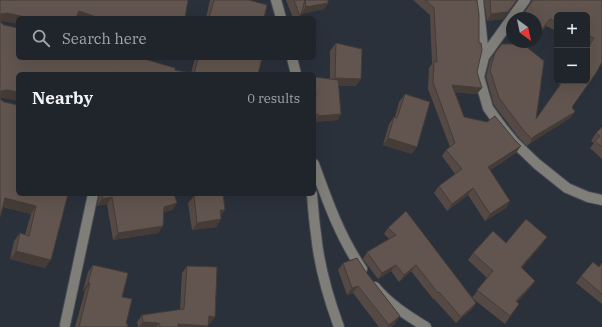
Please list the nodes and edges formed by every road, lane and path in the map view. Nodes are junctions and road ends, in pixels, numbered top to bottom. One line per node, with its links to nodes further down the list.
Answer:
1 (276, 0): 4 (street)
2 (478, 0): 5 (street)
3 (525, 0): 5 (street)
4 (280, 16)
5 (484, 57): 11 (street)
6 (292, 60): 7 (street)
7 (296, 72)
8 (316, 170): 14 (street)
9 (93, 196): 12 (street)
10 (312, 196): 13 (street)
11 (602, 200)
12 (65, 325)
13 (340, 327)
14 (426, 327)

